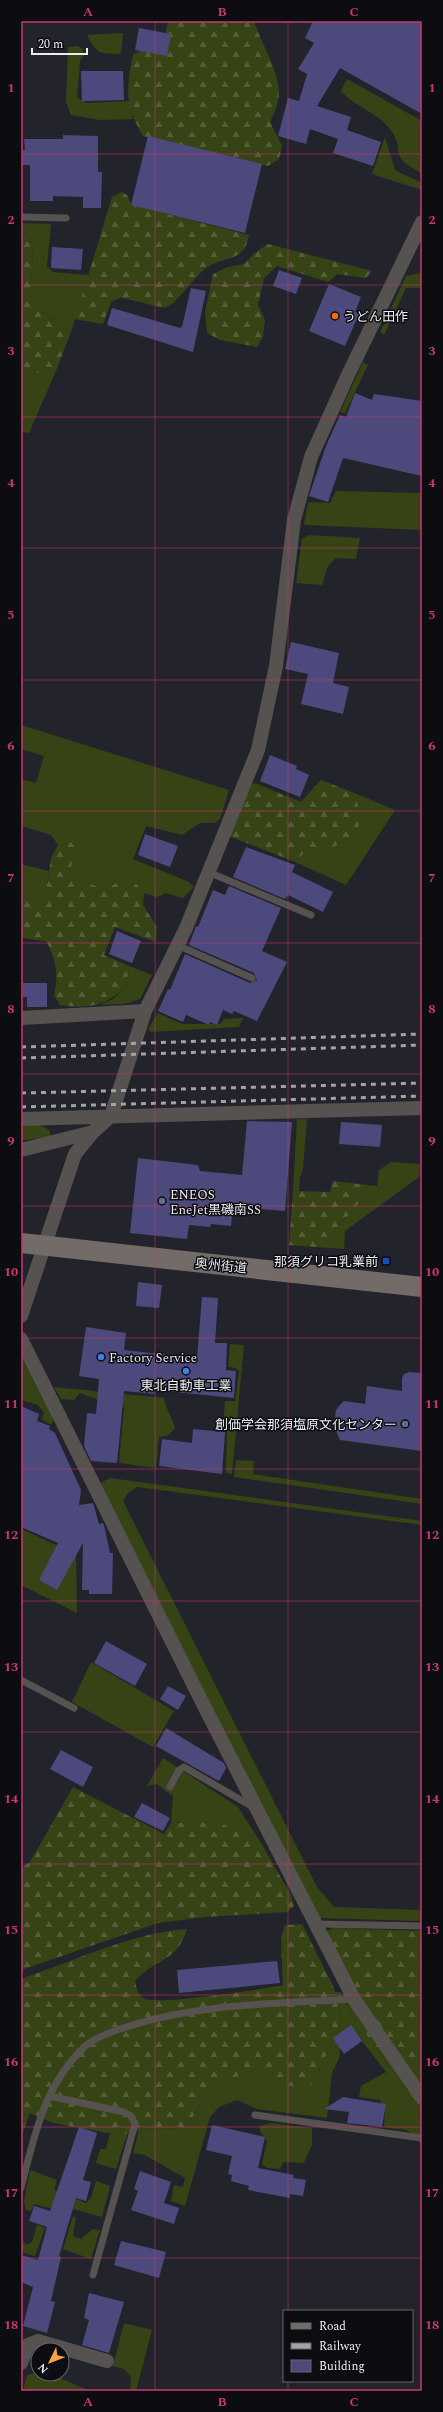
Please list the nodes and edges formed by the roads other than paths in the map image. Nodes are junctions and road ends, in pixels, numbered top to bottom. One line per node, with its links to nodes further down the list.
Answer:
1 (21, 217): 2 (lane)
2 (66, 218)
3 (422, 222): 4 (street)
4 (208, 872): 5 (lane); 6 (street)
5 (311, 915)
6 (177, 945): 7 (lane); 8 (street)
7 (252, 978)
8 (145, 1011): 9 (street); 11 (street)
9 (21, 1018)
10 (422, 1108): 11 (street)
11 (111, 1116): 12 (street); 13 (street)
12 (21, 1119)
13 (93, 1132): 14 (street); 16 (street)
14 (21, 1150)
15 (21, 1243): 16 (main road, 奥州街道)
16 (46, 1245): 17 (main road, 奥州街道); 18 (street)
17 (422, 1287)
18 (21, 1316)
19 (21, 1339): 23 (street)
20 (21, 1680): 21 (lane)
21 (74, 1708)
22 (170, 1787): 23 (lane)
23 (257, 1809): 24 (street)
24 (315, 1924): 25 (lane); 26 (street)
25 (422, 1926)
26 (354, 1999): 27 (lane); 28 (street)
27 (49, 2096): 31 (lane); 32 (lane)
28 (422, 2098)
29 (255, 2116): 30 (lane)
30 (422, 2138)
31 (21, 2188)
32 (93, 2275)
33 (107, 2361): 34 (street)
34 (21, 2363)

